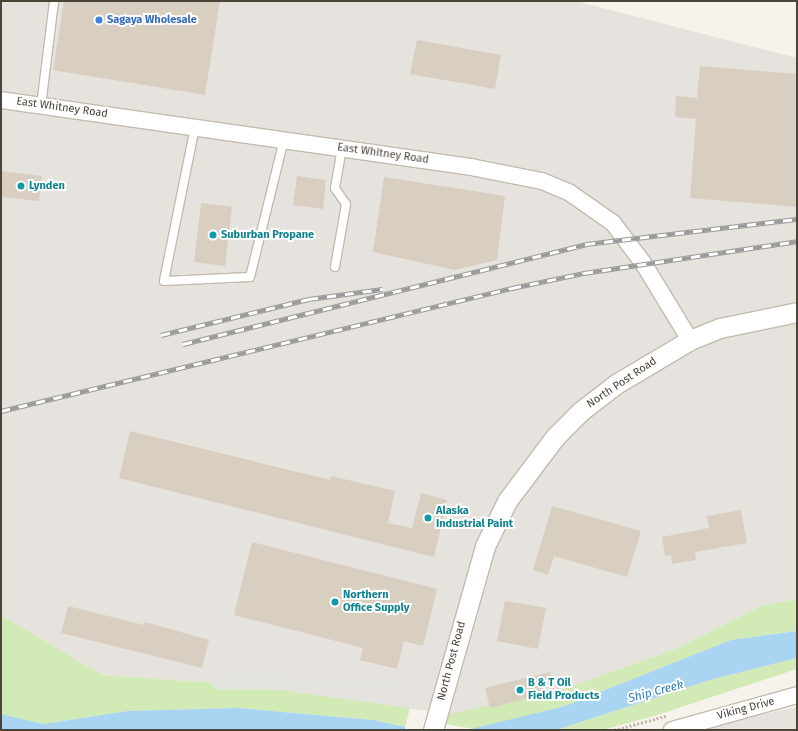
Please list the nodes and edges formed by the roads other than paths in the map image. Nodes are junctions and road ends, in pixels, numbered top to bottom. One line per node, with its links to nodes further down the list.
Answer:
1 (54, 1): 3 (lane)
2 (1, 100): 3 (street, East Whitney Road)
3 (41, 106): 4 (street, East Whitney Road)
4 (196, 127): 5 (street, East Whitney Road); 5 (lane)
5 (284, 140): 6 (street, East Whitney Road)
6 (342, 148): 7 (lane); 9 (street, East Whitney Road)
7 (335, 267)
8 (797, 312): 9 (street, North Post Road)
9 (690, 340): 11 (street, North Post Road)
10 (797, 695): 12 (street, Viking Drive)
11 (435, 723)
12 (672, 730)

